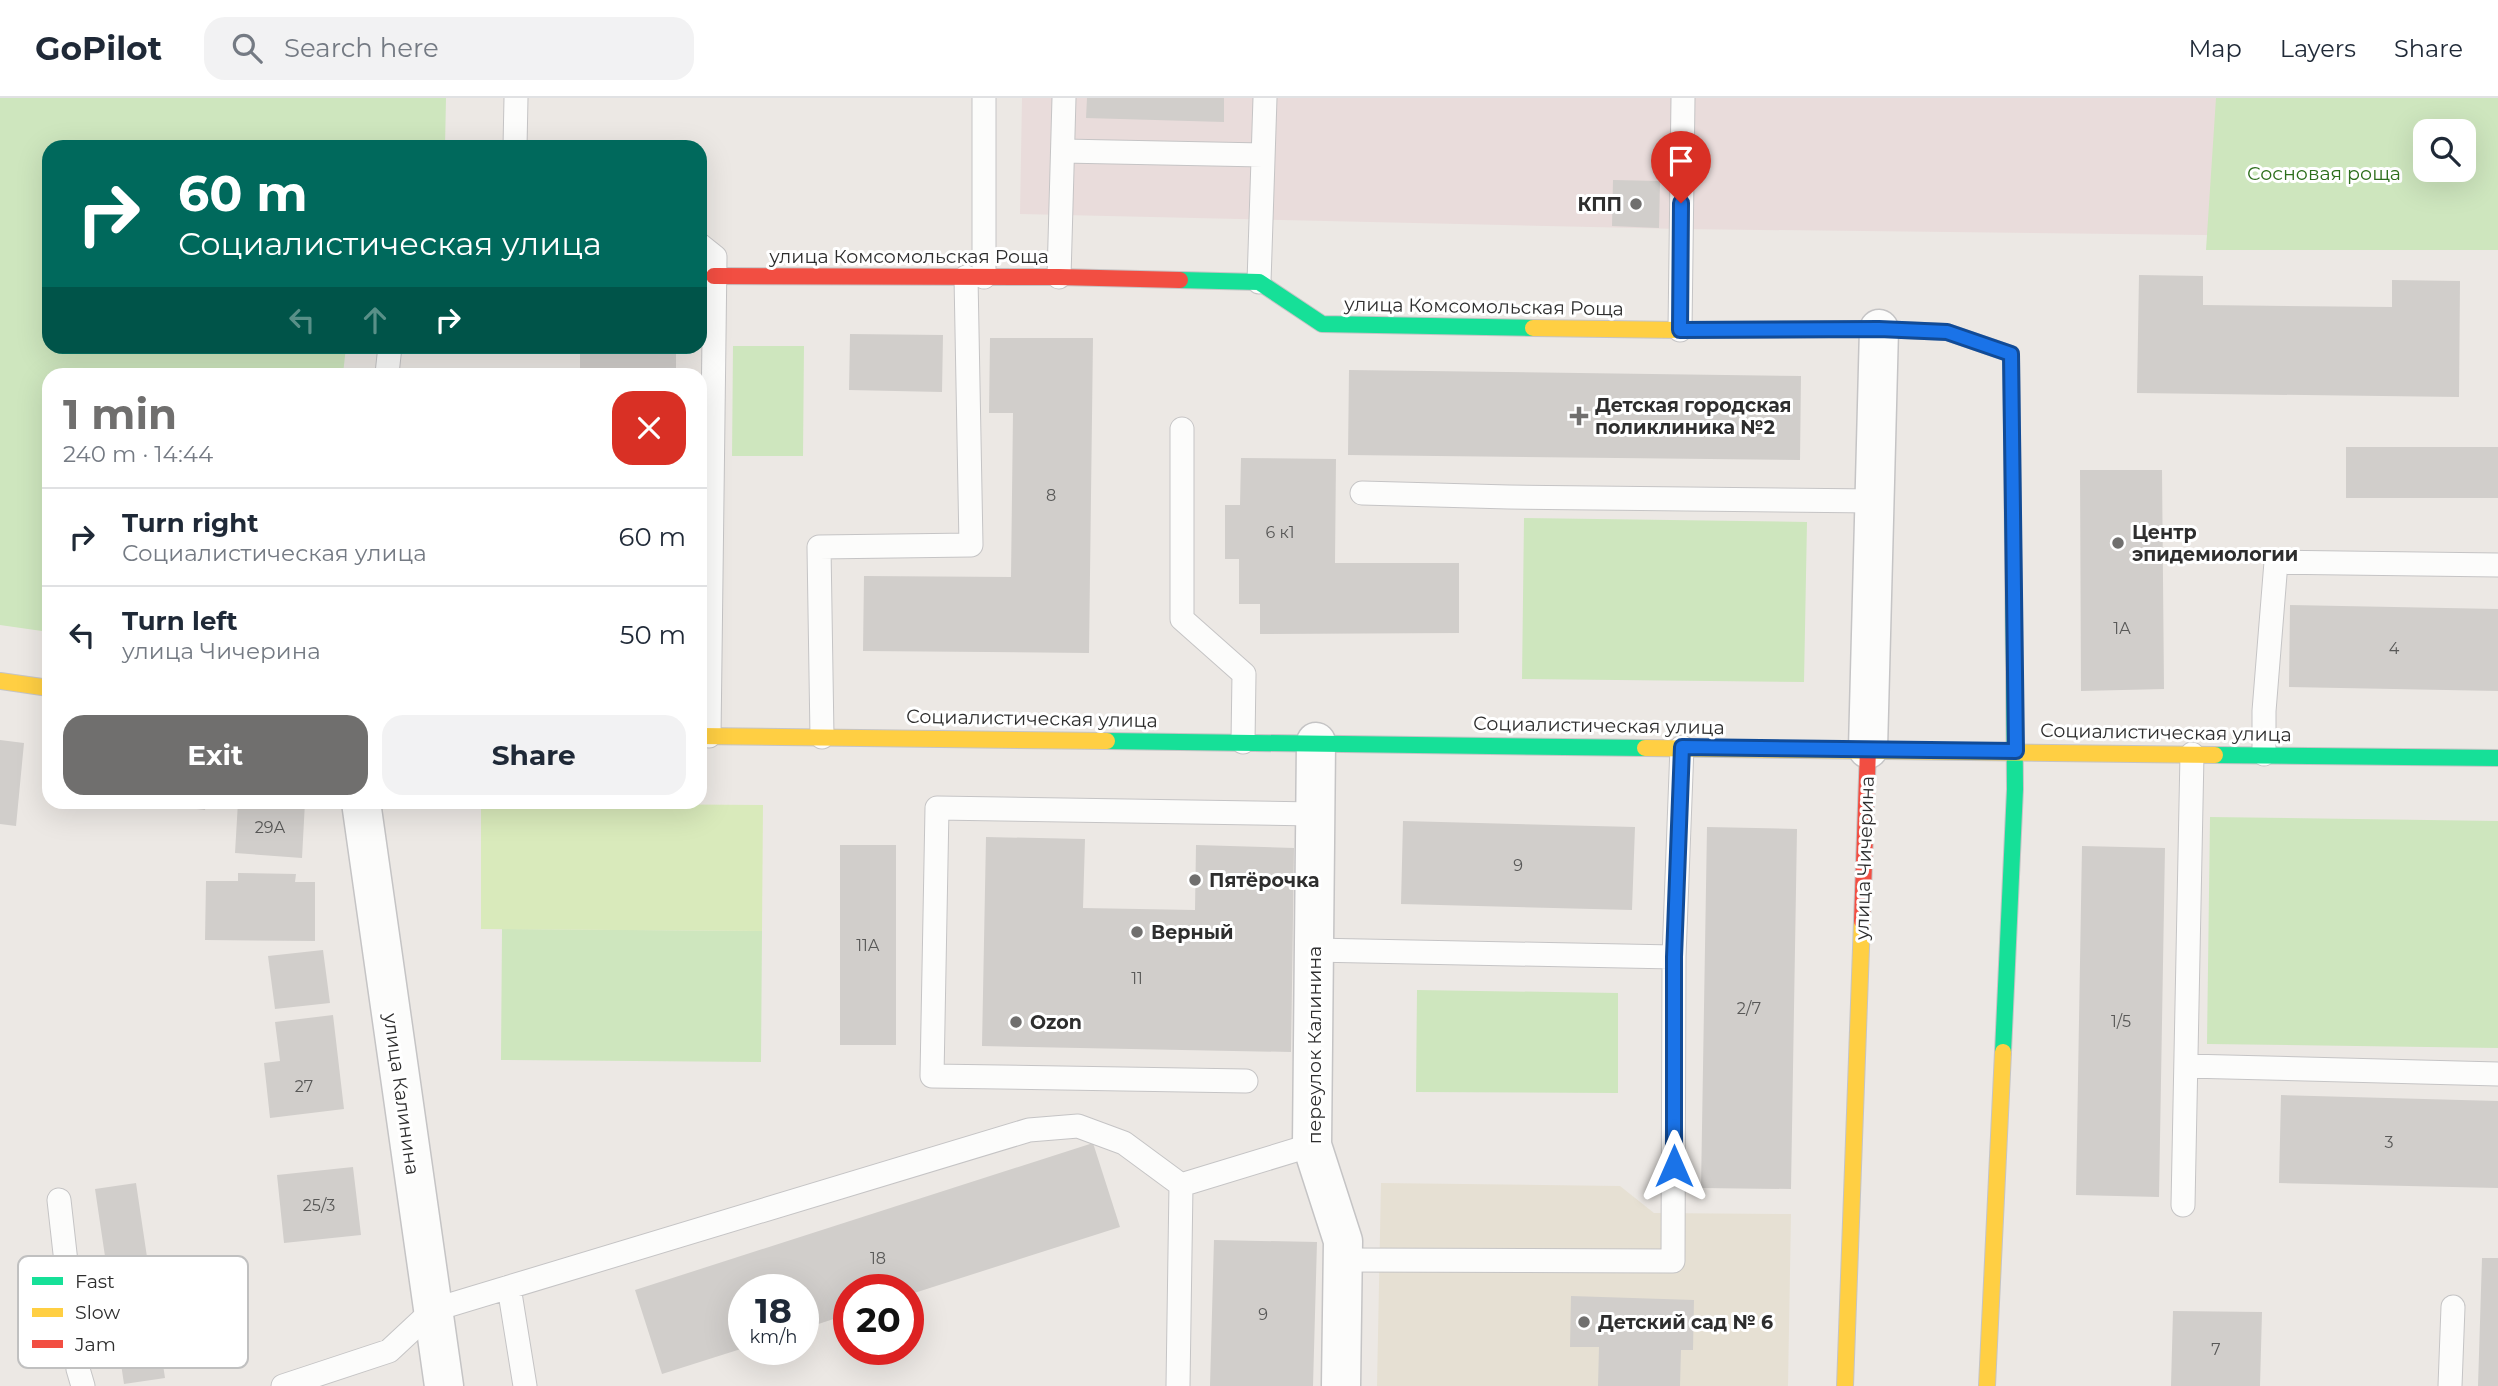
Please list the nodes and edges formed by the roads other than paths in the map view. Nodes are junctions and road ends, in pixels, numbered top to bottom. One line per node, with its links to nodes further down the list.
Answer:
1 (516, 98): 6 (lane)
2 (984, 98): 11 (lane)
3 (1064, 98): 7 (lane)
4 (1265, 98): 8 (lane)
5 (1683, 98): 15 (lane)
6 (515, 140)
7 (1063, 151): 8 (lane); 12 (lane)
8 (1264, 155): 13 (lane)
9 (707, 251): 10 (lane)
10 (714, 276): 11 (street, улица Комсомольская Роща); 20 (lane)
11 (975, 277): 12 (street, улица Комсомольская Роща); 24 (lane)
12 (1059, 277): 13 (street, улица Комсомольская Роща)
13 (1259, 282): 15 (street, улица Комсомольская Роща)
14 (1879, 329): 15 (street, улица Комсомольская Роща); 18 (street, улица Чичерина); 29 (street, улица Комсомольская Роща)
15 (1680, 330)
16 (1182, 429): 25 (lane)
17 (1362, 493): 18 (lane)
18 (1874, 501): 28 (street, улица Чичерина)
19 (2498, 565): 31 (lane)
20 (707, 598)
21 (0, 681): 22 (street)
22 (42, 687)
23 (707, 736): 24 (street, Социалистическая улица)
24 (822, 737): 25 (street, Социалистическая улица)
25 (1243, 742): 26 (street, Социалистическая улица)
26 (1316, 742): 27 (street, Социалистическая улица); 34 (street, переулок Калинина)
27 (1682, 747): 28 (street, Социалистическая улица); 36 (lane)
28 (1868, 749): 29 (street, Социалистическая улица); 56 (street, улица Чичерина)
29 (2016, 751): 30 (street, Социалистическая улица); 57 (street)
30 (2192, 754): 31 (street, Социалистическая улица); 37 (lane)
31 (2264, 754): 32 (street, Социалистическая улица)
32 (2498, 758)
33 (362, 809): 48 (street, улица Калинина)
34 (1314, 814): 35 (street, переулок Калинина); 39 (lane)
35 (1313, 950): 36 (lane); 40 (street, переулок Калинина)
36 (1674, 957): 45 (lane)
37 (2187, 1066): 38 (lane); 43 (lane)
38 (2498, 1074)
39 (1247, 1082)
40 (1312, 1145): 41 (lane); 45 (street, переулок Калинина)
41 (1181, 1185): 46 (lane); 54 (lane)
42 (60, 1200): 44 (lane)
43 (2183, 1205)
44 (66, 1256)
45 (1343, 1260): 55 (street, переулок Калинина)
46 (509, 1287): 48 (lane); 53 (lane)
47 (2454, 1307): 58 (lane)
48 (433, 1310): 51 (lane); 52 (street, улица Калинина)
49 (78, 1368): 50 (lane)
50 (83, 1386)
51 (283, 1386)
52 (443, 1386)
53 (525, 1386)
54 (1178, 1386)
55 (1341, 1386)
56 (1845, 1386)
57 (1987, 1386)
58 (2450, 1386)

